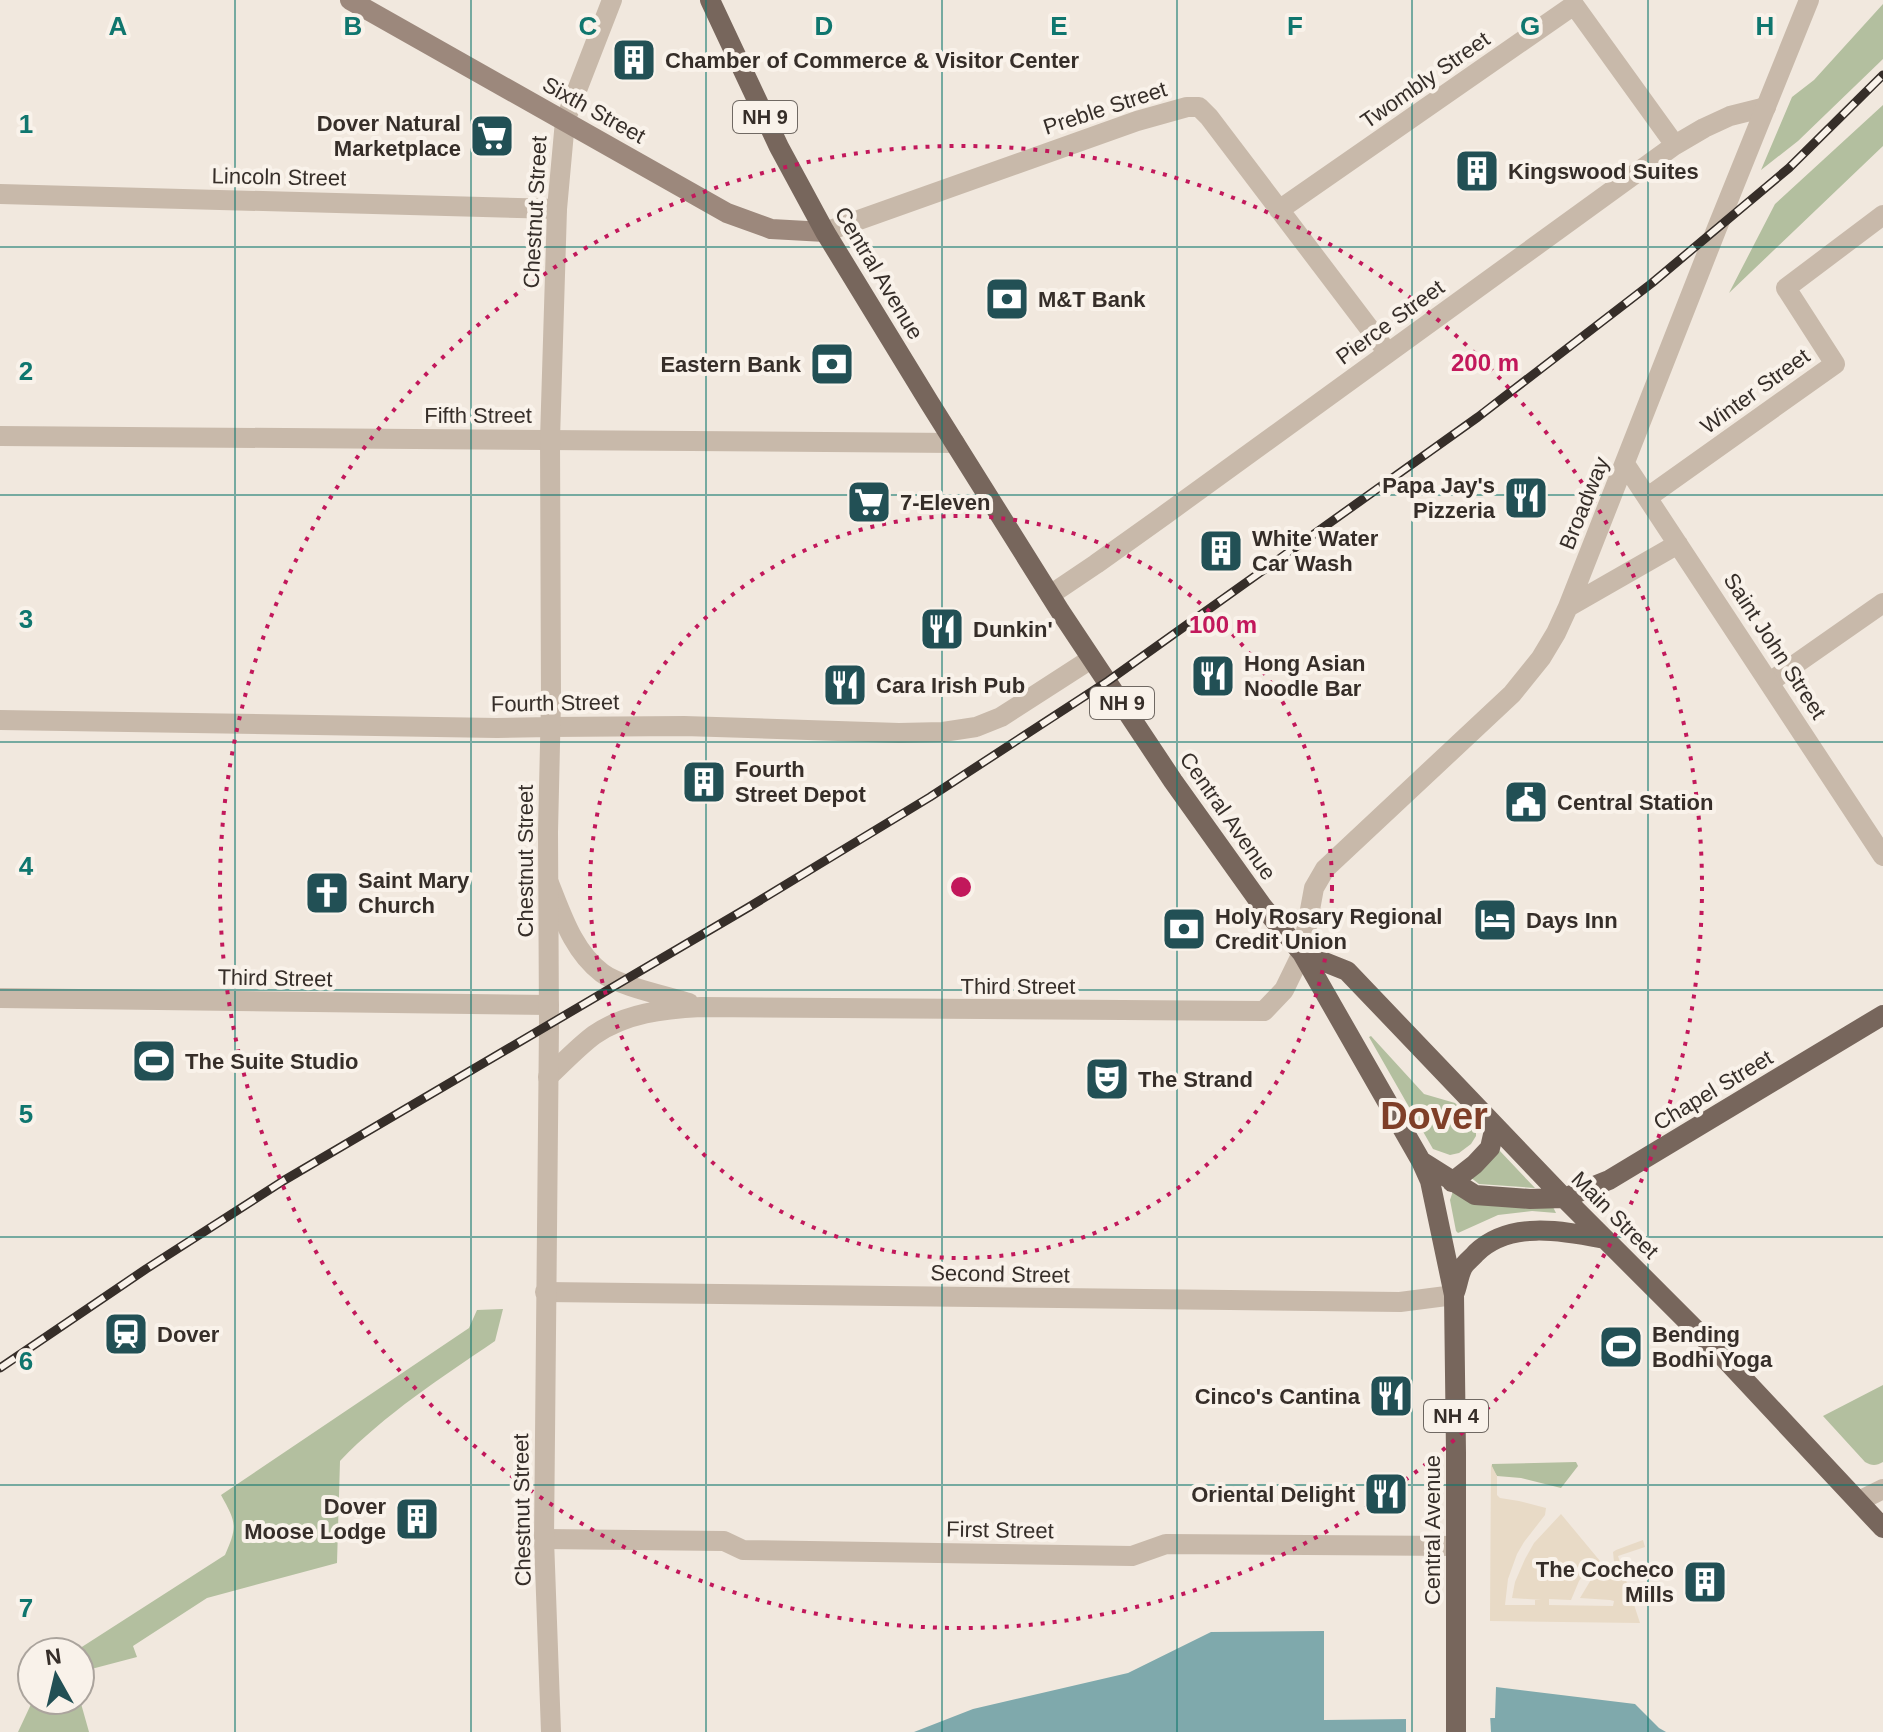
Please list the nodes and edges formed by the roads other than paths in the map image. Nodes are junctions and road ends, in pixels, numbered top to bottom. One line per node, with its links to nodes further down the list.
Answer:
1 (350, 0): 6 (main road, Sixth Street)
2 (612, 0): 6 (street, Chestnut Street)
3 (1809, 0): 5 (street, Broadway)
4 (714, 1): 12 (main road, Central Avenue / NH 9)
5 (1766, 107): 7 (street, Pierce Street); 17 (street, Broadway)
6 (565, 121): 9 (street, Chestnut Street); 12 (main road, Sixth Street)
7 (1675, 145): 10 (street, Twombly Street); 13 (street, Pierce Street)
8 (0, 194): 9 (street, Lincoln Street)
9 (557, 209): 15 (street, Chestnut Street)
10 (1279, 210): 12 (street, Preble Street); 13 (street, Preble Street)
11 (1881, 221): 18 (street, Winter Street)
12 (825, 232): 16 (main road, Central Avenue / NH 9)
13 (1388, 353): 20 (street, Pierce Street)
14 (0, 436): 15 (street, Fifth Street)
15 (550, 439): 16 (street, Fifth Street); 26 (street, Chestnut Street)
16 (955, 443): 20 (main road, Central Avenue / NH 9)
17 (1625, 464): 18 (street, Saint John Street); 22 (street, Broadway)
18 (1648, 497): 19 (street, Saint John Street)
19 (1678, 544): 22 (street); 24 (street, Saint John Street)
20 (1050, 595): 23 (main road, Central Avenue / NH 9)
21 (1883, 603): 24 (street)
22 (1568, 607): 29 (street, Broadway)
23 (1091, 659): 26 (street, Fourth Street); 29 (main road, Central Avenue / NH 9)
24 (1770, 682): 27 (street, Saint John Street)
25 (0, 720): 26 (street, Fourth Street)
26 (551, 727): 28 (street, Chestnut Street)
27 (1883, 856)
28 (549, 883): 31 (street, Chestnut Street); 32 (street, Third Street)
29 (1302, 953): 32 (street, Third Street); 35 (main road, Main Street / NH 9); 36 (main road, Central Avenue / NH 4)
30 (0, 998): 31 (street, Third Street)
31 (549, 1005): 34 (street, Chestnut Street)
32 (701, 1007): 34 (street, Third Street)
33 (1883, 1015): 38 (main road, Chapel Street)
34 (548, 1077): 40 (street, Chestnut Street)
35 (1495, 1126): 37 (main road); 38 (main road, Main Street / NH 9)
36 (1421, 1161): 37 (main road); 41 (main road, Central Avenue / NH 4)
37 (1452, 1182): 38 (main road)
38 (1564, 1198): 39 (main road, Main Street)
39 (1605, 1239): 41 (main road); 43 (main road, Main Street)
40 (545, 1292): 41 (street, Second Street); 45 (street, Chestnut Street)
41 (1454, 1295): 46 (main road, Central Avenue / NH 4)
42 (1883, 1489): 43 (street)
43 (1859, 1501): 44 (main road, Main Street)
44 (1883, 1528)
45 (544, 1539): 46 (street, First Street); 47 (street, Chestnut Street)
46 (1456, 1546): 48 (main road, Central Avenue / NH 4)
47 (551, 1732)
48 (1456, 1732)

